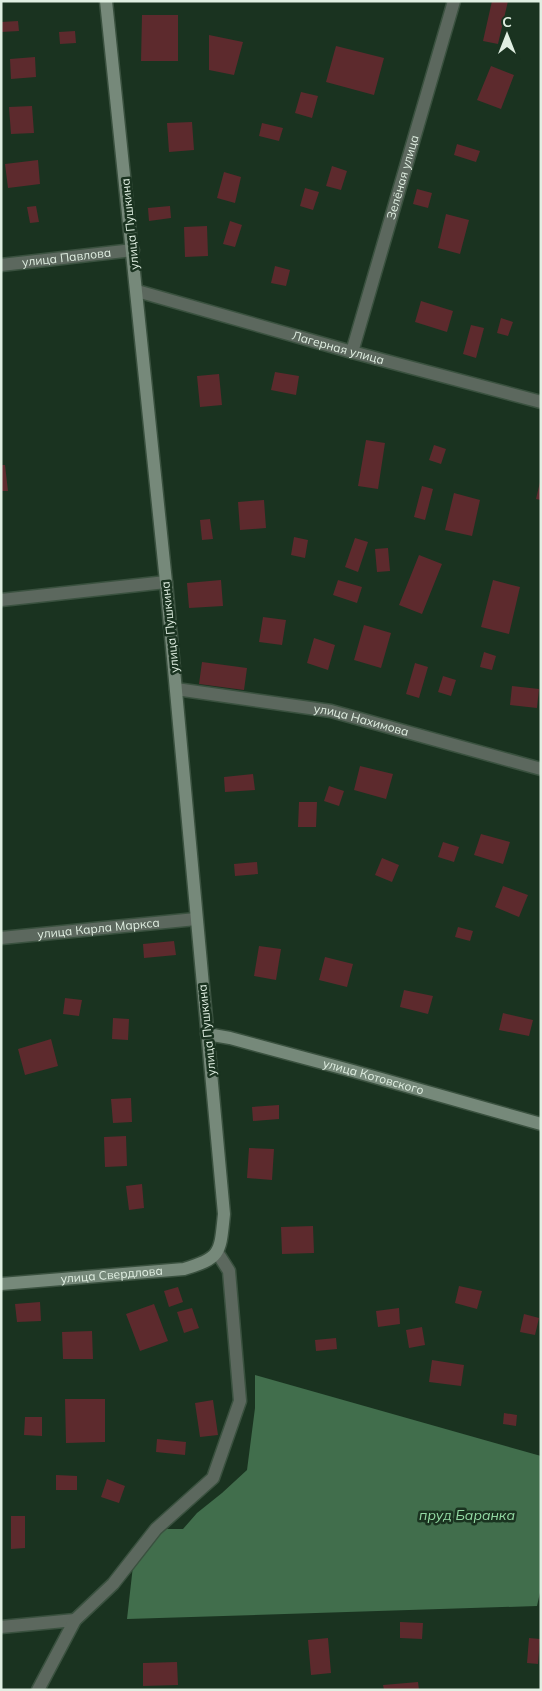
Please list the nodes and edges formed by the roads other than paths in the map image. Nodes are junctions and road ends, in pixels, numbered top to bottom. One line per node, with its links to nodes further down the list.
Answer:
1 (106, 1): 3 (main road, улица Пушкина)
2 (454, 1): 6 (street, Зелёная улица)
3 (133, 250): 4 (street, улица Павлова); 5 (main road, улица Пушкина)
4 (1, 264)
5 (137, 291): 6 (street, Лагерная улица); 8 (main road, улица Пушкина)
6 (352, 352): 7 (street, Лагерная улица)
7 (541, 402)
8 (166, 582): 9 (street); 10 (main road, улица Пушкина)
9 (1, 600)
10 (176, 689): 11 (street, улица Нахимова); 12 (main road, улица Пушкина)
11 (541, 769)
12 (196, 919): 13 (street, улица Карла Маркса); 14 (main road, улица Пушкина)
13 (1, 938)
14 (207, 1034): 15 (main road, улица Котовского); 16 (main road, улица Пушкина)
15 (541, 1124)
16 (218, 1252): 17 (main road, улица Свердлова); 18 (street)
17 (1, 1284)
18 (75, 1620): 19 (street); 20 (street)
19 (1, 1627)
20 (38, 1690)

